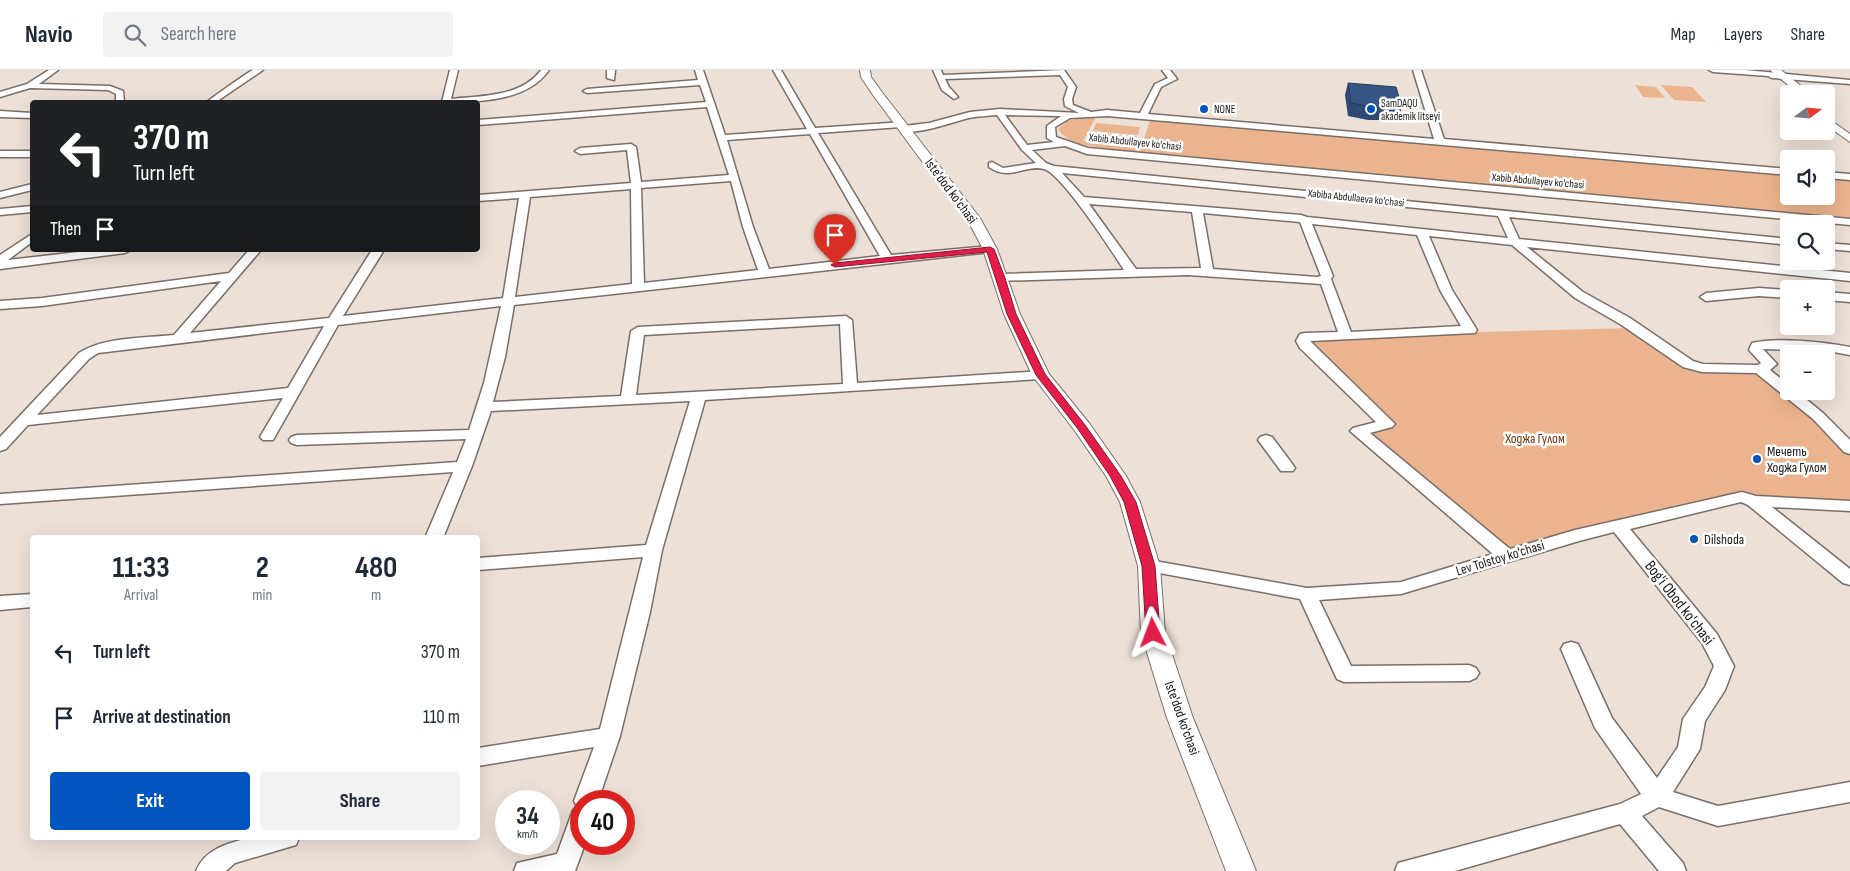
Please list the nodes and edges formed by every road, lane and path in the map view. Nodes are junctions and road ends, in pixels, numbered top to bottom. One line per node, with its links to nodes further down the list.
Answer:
1 (55, 70): 20 (street)
2 (259, 70): 25 (street)
3 (454, 70): 26 (street)
4 (545, 70): 27 (street)
5 (699, 70): 15 (street)
6 (776, 70): 40 (street)
7 (865, 70): 38 (street, Iste'dod ko'chasi)
8 (1166, 70): 35 (street)
9 (1417, 70): 43 (street)
10 (1714, 70): 13 (street)
11 (1061, 72): 12 (street); 31 (street)
12 (938, 73): 23 (street)
13 (1770, 73): 14 (street); 18 (street)
14 (1785, 78): 16 (street); 19 (street)
15 (702, 82): 21 (street); 28 (street)
16 (1850, 82)
17 (0, 85): 20 (street)
18 (1783, 85)
19 (1794, 85)
20 (30, 86): 22 (street); 24 (street)
21 (587, 90)
22 (0, 95)
23 (954, 97)
24 (120, 100)
25 (214, 100)
26 (446, 100)
27 (462, 100)
28 (711, 104): 36 (street); 41 (street)
29 (1000, 112): 34 (street); 38 (street); 45 (street)
30 (0, 114): 33 (street)
31 (1093, 114): 34 (street, Xabib Abdullayev ko'chasi); 35 (street, Xabib Abdullayev ko'chasi)
32 (1835, 115): 37 (street)
33 (30, 116)
34 (1068, 116): 44 (street, Xabib Abdullayev ko'chasi)
35 (1143, 116): 43 (street, Xabib Abdullayev ko'chasi)
36 (480, 122)
37 (1850, 126)
38 (903, 127): 40 (street); 76 (street, Iste'dod ko'chasi)
39 (1835, 127): 42 (street)
40 (811, 130): 41 (street); 80 (street)
41 (722, 138): 55 (street)
42 (1850, 139)
43 (1440, 142): 52 (street, Xabib Abdullayev ko'chasi)
44 (1066, 143): 45 (street); 49 (street, Xabib Abdullayev ko'chasi)
45 (1025, 148): 51 (street)
46 (580, 151): 57 (street)
47 (0, 154): 48 (street)
48 (30, 154)
49 (1171, 159): 56 (street); 62 (street, Xabib Abdullayev ko'chasi)
50 (992, 165): 51 (street, Xabiba Abdullaeva ko'chasi)
51 (1048, 167): 56 (street, Xabiba Abdullaeva ko'chasi); 63 (street)
52 (1780, 171)
53 (1835, 176): 54 (street)
54 (1850, 177)
55 (735, 178): 57 (street); 84 (street)
56 (1165, 179): 65 (street, Xabiba Abdullaeva ko'chasi)
57 (636, 186): 60 (street); 89 (street)
58 (30, 188): 59 (street)
59 (0, 195)
60 (525, 195): 61 (street); 94 (street)
61 (480, 198)
62 (1483, 199): 65 (street, Xabiba Abdullaeva ko'chasi); 68 (street, Xabiba Abdullaeva ko'chasi); 69 (street, Xabib Abdullayev ko'chasi)
63 (1081, 200): 64 (street); 82 (street)
64 (1197, 208): 65 (street); 83 (street)
65 (1300, 208): 70 (street); 88 (street)
66 (30, 209): 67 (street)
67 (0, 212)
68 (1502, 213): 72 (street, Xabiba Abdullaeva ko'chasi); 73 (street)
69 (1850, 222)
70 (1421, 231): 73 (street); 97 (street)
71 (30, 239): 81 (street)
72 (1780, 241)
73 (1515, 242): 86 (street); 100 (street)
74 (1835, 247): 75 (street)
75 (1850, 248)
76 (990, 249): 80 (street); 87 (street, Iste'dod ko'chasi)
77 (106, 252): 81 (street)
78 (253, 252): 85 (street)
79 (377, 252): 96 (street)
80 (887, 259): 84 (street)
81 (0, 263)
82 (1132, 272): 83 (street); 87 (street)
83 (1208, 272): 88 (street)
84 (765, 273): 89 (street)
85 (233, 276): 95 (street); 98 (street)
86 (1850, 277)
87 (1001, 278): 101 (street, Iste'dod ko'chasi)
88 (1324, 279): 97 (street)
89 (638, 287): 94 (street)
90 (1780, 293): 91 (street)
91 (1706, 297)
92 (1835, 297): 93 (street)
93 (1850, 298)
94 (508, 303): 96 (street); 106 (street)
95 (0, 305)
96 (333, 322): 98 (street); 103 (street)
97 (1346, 336): 122 (street)
98 (178, 339): 107 (street)
99 (1850, 350): 100 (street)
100 (1760, 369): 113 (street)
101 (1041, 375): 102 (street); 124 (street, Iste'dod ko'chasi)
102 (850, 388): 104 (street); 105 (street)
103 (294, 392): 107 (street); 109 (street)
104 (699, 396): 105 (street); 121 (street)
105 (628, 399): 106 (street)
106 (484, 407): 108 (street)
107 (23, 421): 112 (street)
108 (476, 434): 110 (street); 114 (street)
109 (268, 437)
110 (297, 440)
111 (1266, 440): 115 (street)
112 (0, 446)
113 (1850, 449)
114 (464, 466): 116 (street); 120 (street)
115 (1287, 468)
116 (0, 499)
117 (1754, 501): 118 (street, Lev Tolstoy ko'chasi); 119 (street, Lev Tolstoy ko'chasi); 125 (street)
118 (1850, 506)
119 (1617, 532): 122 (street, Lev Tolstoy ko'chasi); 135 (street, Bog'i Obod ko'chasi)
120 (435, 535)
121 (653, 550): 123 (street); 131 (street)
122 (1506, 556): 126 (street, Lev Tolstoy ko'chasi)
123 (480, 564)
124 (1149, 566): 126 (street, Lev Tolstoy ko'chasi); 142 (street, Iste'dod ko'chasi)
125 (1850, 578)
126 (1307, 594): 130 (street)
127 (30, 601): 128 (street)
128 (0, 604)
129 (1571, 649): 135 (street)
130 (1469, 674)
131 (609, 736): 132 (street); 133 (street)
132 (480, 758)
133 (590, 790)
134 (1850, 792): 135 (street)
135 (1657, 797): 136 (street)
136 (1625, 813): 143 (street); 144 (street)
137 (281, 840): 139 (street)
138 (570, 850): 140 (street)
139 (220, 860)
140 (564, 868): 141 (street)
141 (526, 871)
142 (1241, 871)
143 (1407, 871)
144 (1674, 871)

